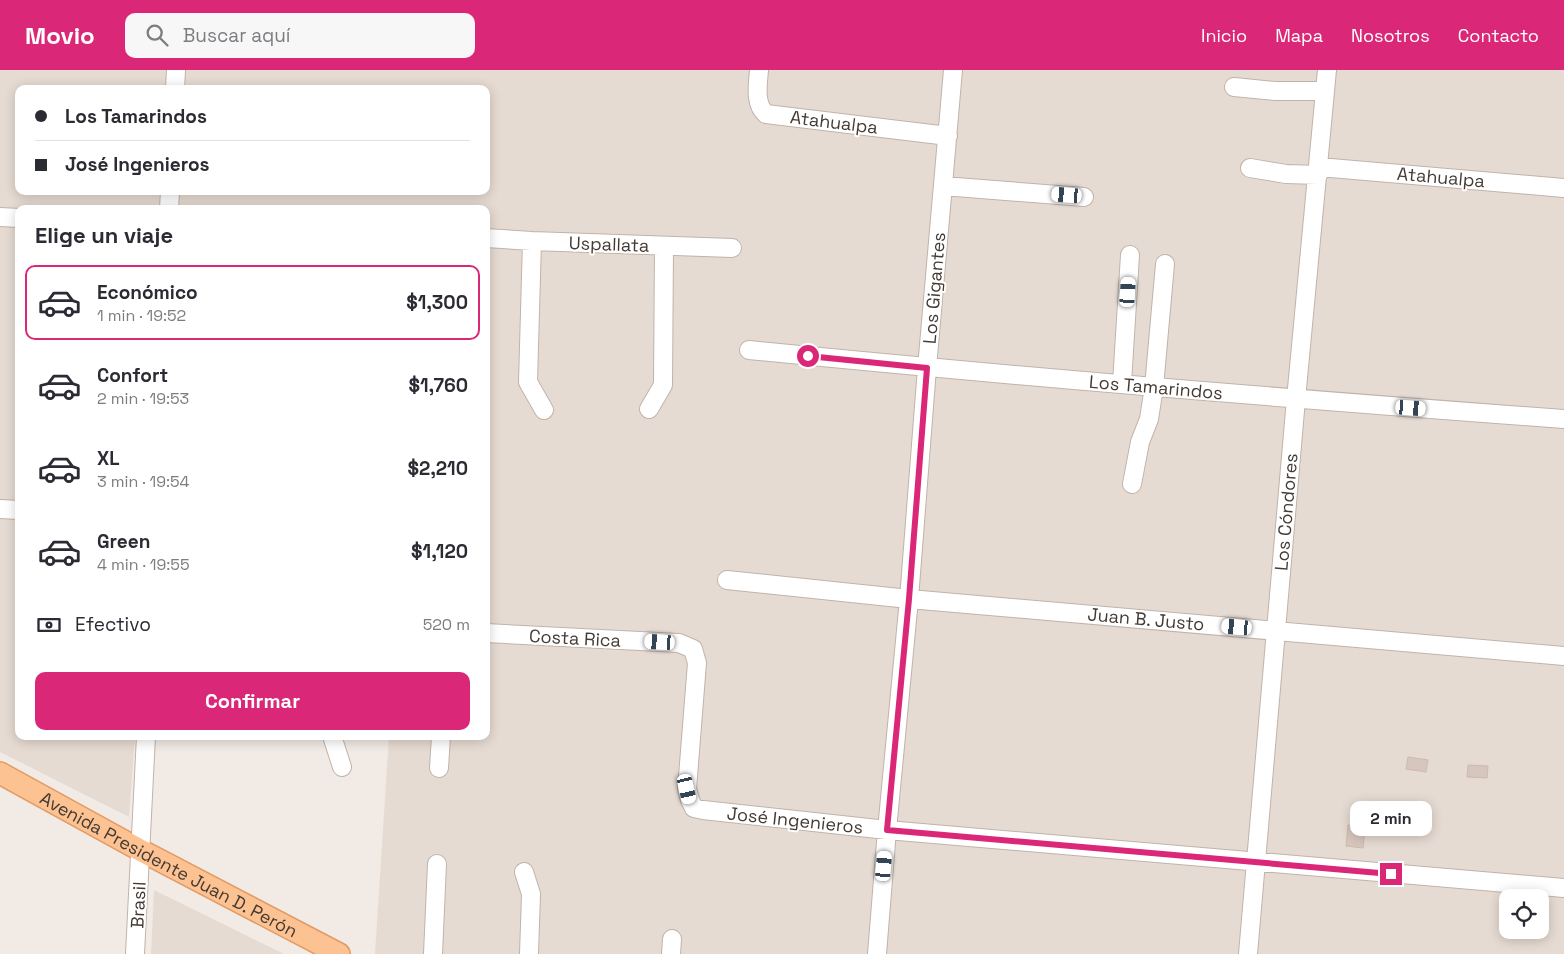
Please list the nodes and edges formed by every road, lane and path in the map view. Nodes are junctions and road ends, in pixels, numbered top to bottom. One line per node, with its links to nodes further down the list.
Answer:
1 (176, 70): 5 (street)
2 (759, 70): 8 (street, Atahualpa)
3 (954, 70): 8 (street, Los Gigantes)
4 (1327, 70): 7 (street, Los Cóndores)
5 (175, 85)
6 (1234, 87): 7 (street)
7 (1326, 91): 10 (street, Los Cóndores)
8 (948, 136): 11 (street, Los Gigantes)
9 (1250, 168): 10 (street, Atahualpa)
10 (1318, 171): 12 (street, Atahualpa); 26 (street, Los Cóndores)
11 (943, 186): 13 (street); 23 (street, Los Gigantes)
12 (1564, 188)
13 (1084, 197)
14 (0, 217): 15 (street)
15 (15, 218)
16 (490, 238): 17 (street, Uspallata)
17 (532, 242): 18 (street, Uspallata); 28 (street)
18 (664, 246): 19 (street, Uspallata); 27 (street)
19 (732, 248)
20 (1130, 255): 24 (street)
21 (1165, 264): 25 (street)
22 (749, 350): 23 (street, Los Tamarindos)
23 (927, 368): 24 (street, Los Tamarindos); 34 (street, Los Gigantes)
24 (1122, 383): 25 (street, Los Tamarindos)
25 (1154, 387): 26 (street, Los Tamarindos); 30 (street)
26 (1296, 399): 29 (street, Los Tamarindos); 35 (street, Los Cóndores)
27 (649, 409)
28 (544, 410)
29 (1564, 419)
30 (1132, 484)
31 (0, 509): 32 (street)
32 (15, 510)
33 (727, 580): 34 (street, Juan B. Justo)
34 (909, 599): 35 (street, Juan B. Justo); 45 (street, Los Gigantes)
35 (1276, 630): 38 (street, Juan B. Justo); 47 (street, Los Cóndores)
36 (490, 633): 37 (street, Costa Rica)
37 (693, 649): 45 (street, José Ingenieros)
38 (1564, 656)
39 (146, 740): 46 (street, Brasil)
40 (333, 740): 42 (street)
41 (441, 740): 43 (street)
42 (342, 767)
43 (439, 768)
44 (0, 773): 46 (main road, Avenida Presidente Juan D. Perón)
45 (887, 830): 47 (street, José Ingenieros); 55 (street, Los Gigantes)
46 (140, 850): 51 (street, Brasil); 52 (main road, Avenida Presidente Juan D. Perón)
47 (1256, 862): 50 (street, José Ingenieros); 56 (street, Los Cóndores)
48 (438, 864): 53 (street)
49 (524, 872): 54 (street)
50 (1564, 888)
51 (135, 954)
52 (339, 954)
53 (433, 954)
54 (529, 954)
55 (877, 954)
56 (1248, 954)

